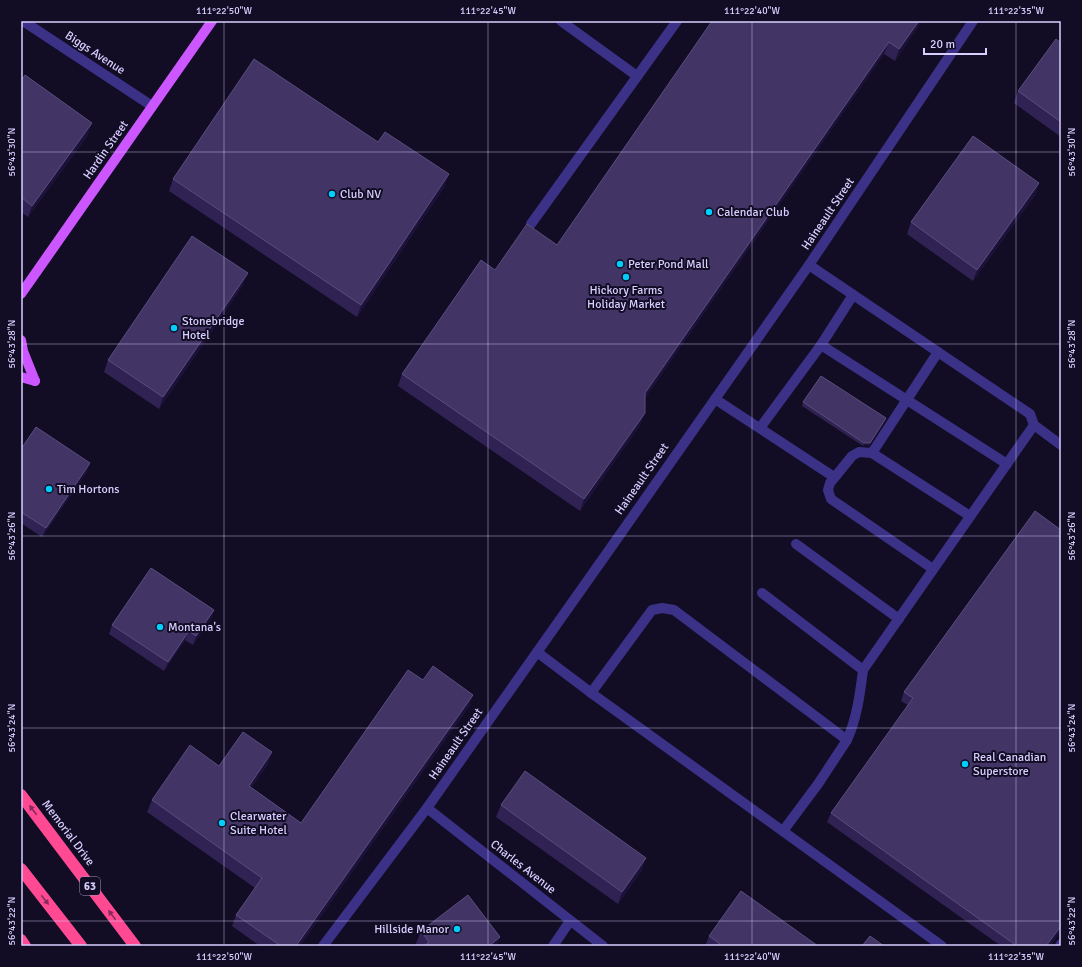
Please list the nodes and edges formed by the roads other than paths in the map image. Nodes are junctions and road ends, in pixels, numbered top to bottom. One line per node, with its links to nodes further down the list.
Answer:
1 (23, 21): 7 (street, Biggs Avenue)
2 (212, 21): 7 (main road, Hardin Street)
3 (561, 21): 6 (street)
4 (678, 21): 6 (street)
5 (973, 21): 9 (street, Haineault Street)
6 (637, 76): 8 (street)
7 (152, 106): 10 (main road, Hardin Street)
8 (531, 224)
9 (809, 265): 11 (street); 16 (street, Haineault Street)
10 (21, 294)
11 (853, 295): 13 (street); 14 (street)
12 (21, 340): 15 (main road)
13 (821, 345): 17 (street); 19 (street)
14 (938, 352): 17 (street); 18 (street)
15 (21, 377)
16 (715, 399): 19 (street); 29 (street, Haineault Street)
17 (906, 399): 21 (street); 22 (street)
18 (1034, 425): 20 (street); 22 (street)
19 (760, 428): 23 (street)
20 (1061, 445)
21 (872, 453): 23 (street); 24 (street)
22 (1007, 464): 24 (street)
23 (834, 477): 26 (street)
24 (970, 516): 26 (street)
25 (796, 544): 28 (street)
26 (933, 569): 28 (street)
27 (762, 593): 30 (street)
28 (899, 619): 30 (street)
29 (537, 652): 31 (street); 34 (street, Haineault Street)
30 (863, 670): 32 (street)
31 (591, 693): 32 (street); 35 (street)
32 (847, 740): 35 (street)
33 (21, 795): 41 (highway, Memorial Drive / 63, one-way to 33)
34 (427, 808): 37 (street, Charles Avenue); 42 (street, Haineault Street)
35 (783, 831): 45 (street)
36 (21, 869): 40 (highway, one-way to 40)
37 (570, 920): 43 (street); 44 (street, Charles Avenue)
38 (21, 940): 39 (highway)
39 (25, 946)
40 (81, 946)
41 (135, 946)
42 (323, 946)
43 (553, 946)
44 (602, 946)
45 (942, 946)

